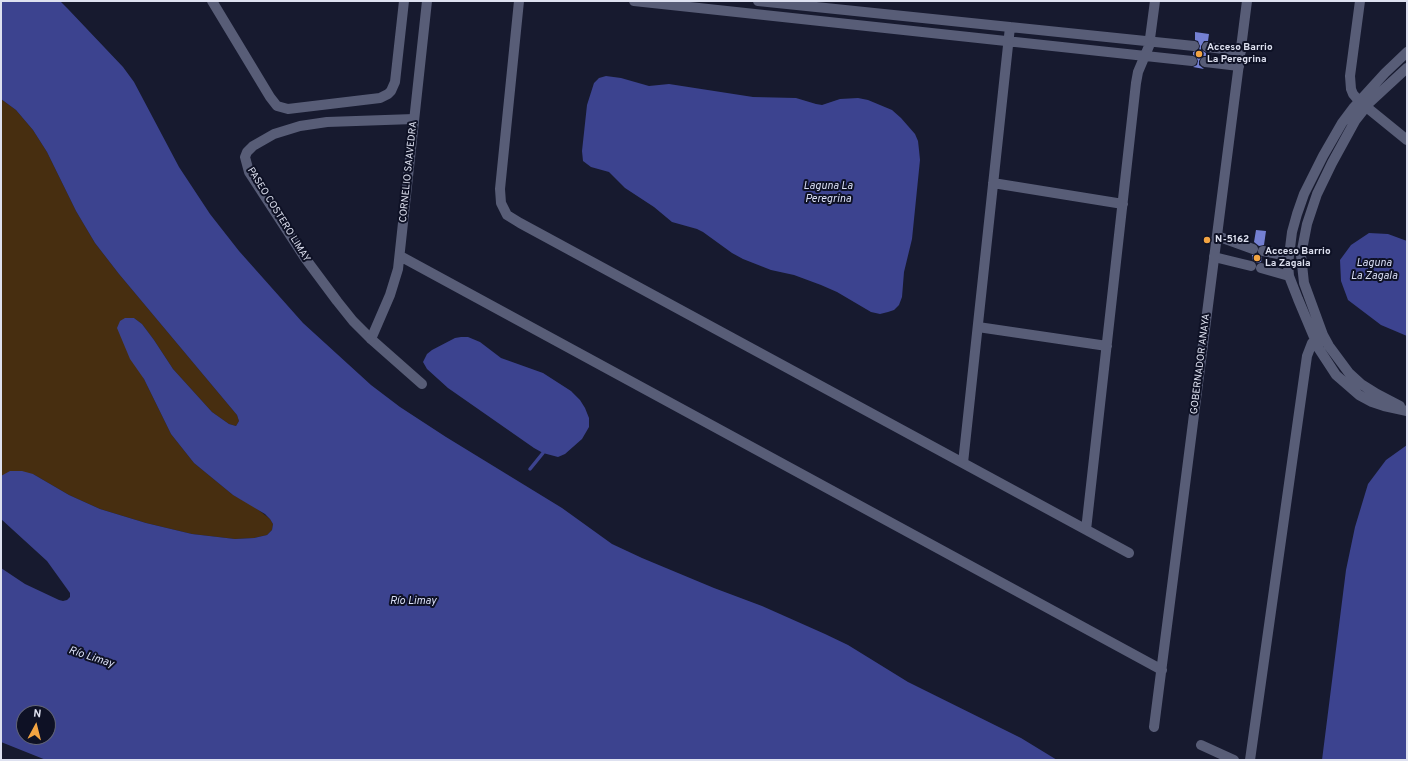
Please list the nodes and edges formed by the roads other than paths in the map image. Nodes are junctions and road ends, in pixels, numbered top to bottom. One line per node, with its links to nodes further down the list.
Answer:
1 (212, 1): 2 (street)
2 (404, 1)
3 (427, 1): 27 (street, CORNELIO SAAVEDRA)
4 (519, 1): 42 (street)
5 (634, 1): 12 (street)
6 (758, 1): 10 (street)
7 (1155, 1): 16 (street)
8 (1247, 1): 19 (street, GOBERNADOR ANAYA)
9 (1360, 1): 26 (street)
10 (823, 4): 11 (street); 12 (street)
11 (843, 5): 13 (street); 14 (street)
12 (822, 21): 13 (street)
13 (841, 23): 15 (street)
14 (1010, 27): 15 (street); 16 (street)
15 (1009, 41): 21 (street); 29 (street)
16 (1150, 42): 17 (street); 21 (street)
17 (1194, 46)
18 (1207, 47): 19 (street)
19 (1241, 51): 24 (street, GOBERNADOR ANAYA)
20 (1407, 52): 26 (street)
21 (1145, 56): 22 (street); 30 (street)
22 (1192, 61)
23 (1205, 62): 24 (street)
24 (1239, 66): 31 (street, GOBERNADOR ANAYA)
25 (1407, 68): 26 (street)
26 (1362, 104): 28 (street); 33 (street); 37 (street)
27 (414, 119): 32 (street, CORNELIO SAAVEDRA); 38 (street, PASEO COSTERO LIMAY)
28 (1407, 140)
29 (993, 183): 30 (street); 36 (street)
30 (1123, 204): 39 (street)
31 (1217, 236): 33 (street); 34 (street, GOBERNADOR ANAYA)
32 (400, 256): 38 (street, CORNELIO SAAVEDRA); 45 (street)
33 (1288, 256): 35 (street)
34 (1214, 258): 35 (street); 45 (street, GOBERNADOR ANAYA)
35 (1289, 276): 37 (street)
36 (978, 327): 39 (street); 42 (street)
37 (1319, 337): 41 (street); 49 (street)
38 (371, 339): 40 (street, PASEO COSTERO LIMAY)
39 (1107, 346): 43 (street)
40 (422, 384)
41 (1407, 410)
42 (963, 463): 43 (street)
43 (1086, 530): 44 (street)
44 (1129, 553)
45 (1162, 670): 46 (street, GOBERNADOR ANAYA)
46 (1154, 727)
47 (1201, 745): 48 (street)
48 (1234, 760)
49 (1250, 760)

